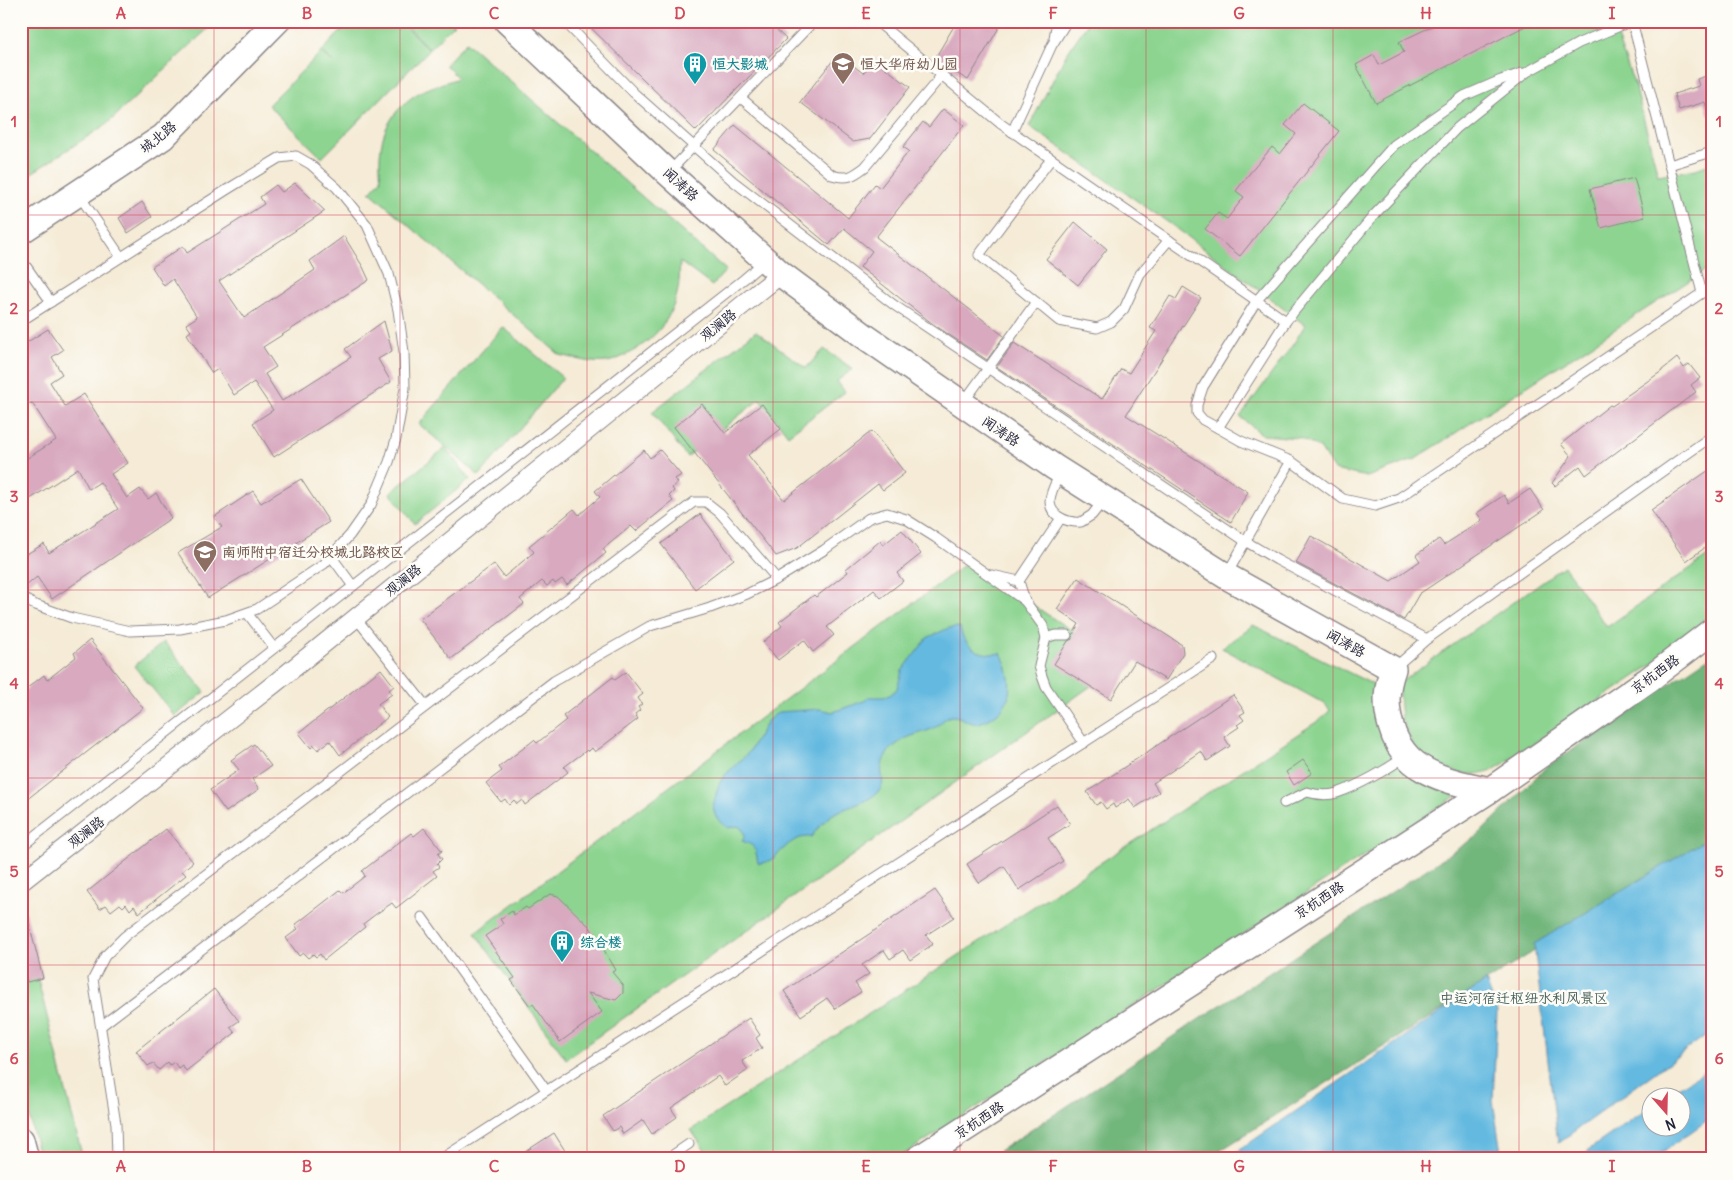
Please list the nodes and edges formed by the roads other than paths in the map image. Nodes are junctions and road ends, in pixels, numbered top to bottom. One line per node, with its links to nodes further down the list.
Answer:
1 (277, 21): 19 (street, 城北路)
2 (507, 21): 18 (street, 闻涛路)
3 (564, 21): 14 (lane)
4 (814, 21): 12 (lane)
5 (876, 21): 11 (lane)
6 (1057, 21): 9 (lane)
7 (1067, 21): 9 (lane)
8 (1632, 21): 10 (lane); 17 (lane)
9 (1052, 45): 13 (lane)
10 (1527, 72): 27 (lane); 31 (lane)
11 (942, 75): 12 (lane); 13 (lane)
12 (741, 98): 14 (lane)
13 (1012, 132): 16 (lane)
14 (694, 147): 18 (lane); 32 (lane)
15 (1712, 152): 17 (lane)
16 (1052, 159): 21 (lane); 29 (lane)
17 (1669, 165): 26 (lane)
18 (668, 173): 24 (street, 闻涛路)
19 (78, 193): 20 (street, 城北路); 22 (lane)
20 (21, 231)
21 (1169, 240): 27 (lane); 29 (lane)
22 (121, 257): 28 (lane); 41 (lane)
23 (21, 259): 28 (lane)
24 (774, 267): 33 (street, 闻涛路); 46 (lane); 50 (street, 观澜路)
25 (1712, 287): 26 (lane)
26 (1702, 293): 36 (lane)
27 (1257, 300): 31 (lane); 34 (lane)
28 (51, 302): 30 (lane)
29 (1036, 302): 32 (lane)
30 (21, 321)
31 (1286, 321): 34 (lane)
32 (988, 368): 33 (lane); 40 (lane)
33 (962, 404): 37 (street, 闻涛路)
34 (1218, 428): 36 (lane)
35 (1712, 436): 54 (lane)
36 (1291, 461): 40 (lane)
37 (1060, 471): 38 (street, 闻涛路); 39 (lane)
38 (1105, 499): 39 (lane); 43 (street, 闻涛路)
39 (1061, 518): 45 (lane)
40 (1245, 541): 43 (lane); 54 (lane)
41 (331, 556): 46 (lane); 49 (lane)
42 (988, 575): 44 (lane); 45 (lane); 48 (lane)
43 (1226, 576): 58 (street, 闻涛路)
44 (777, 579): 60 (lane); 68 (lane)
45 (1019, 581): 48 (lane)
46 (353, 586): 56 (lane)
47 (21, 597): 49 (lane)
48 (1025, 601): 53 (lane)
49 (247, 613): 56 (lane)
50 (356, 618): 60 (lane); 66 (street, 观澜路)
51 (1712, 631): 59 (street, 京杭西路)
52 (1066, 634): 53 (lane)
53 (1046, 638): 61 (lane)
54 (1427, 638): 58 (lane)
55 (1712, 640): 59 (lane)
56 (274, 648): 65 (lane)
57 (1213, 659): 61 (lane)
58 (1393, 669): 62 (street)
59 (1648, 680): 63 (street, 京杭西路)
60 (426, 706): 68 (lane)
61 (1084, 743): 69 (lane)
62 (1406, 756): 63 (street); 64 (lane)
63 (1490, 790): 76 (street, 京杭西路)
64 (1284, 803)
65 (21, 847)
66 (21, 882)
67 (422, 917): 69 (lane)
68 (101, 1026): 73 (lane)
69 (546, 1090): 74 (lane)
70 (21, 1140): 72 (street)
71 (689, 1144): 75 (lane)
72 (26, 1159)
73 (117, 1159)
74 (441, 1159)
75 (667, 1159)
76 (918, 1159)

